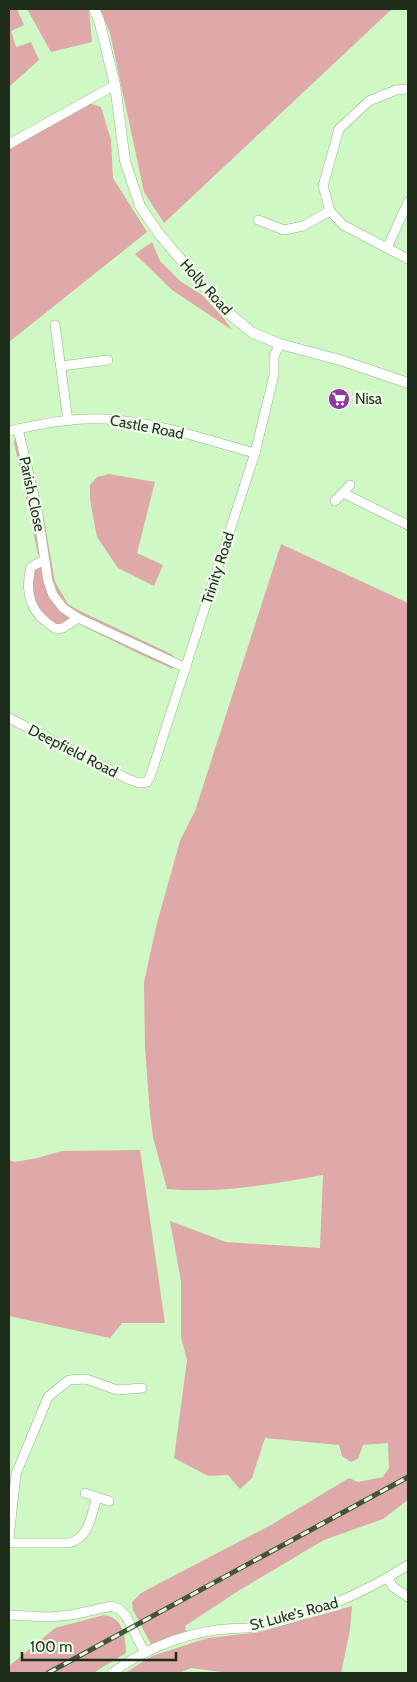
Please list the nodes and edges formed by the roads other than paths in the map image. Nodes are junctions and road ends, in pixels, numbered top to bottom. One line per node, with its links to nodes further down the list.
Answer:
1 (94, 9): 2 (street, Holly Road)
2 (115, 85): 4 (street); 11 (street, Holly Road)
3 (408, 89): 6 (street)
4 (9, 144)
5 (408, 202): 8 (street)
6 (330, 211): 7 (street); 8 (street)
7 (258, 220)
8 (387, 248): 9 (street)
9 (408, 259)
10 (55, 325): 13 (street)
11 (280, 344): 14 (street, Holly Road); 17 (street, Trinity Road)
12 (108, 360): 13 (street)
13 (61, 366): 15 (street)
14 (408, 383)
15 (68, 421): 16 (street, Castle Road); 17 (street, Castle Road)
16 (13, 430): 22 (street, Parish Close)
17 (254, 453): 24 (street, Trinity Road)
18 (350, 485): 19 (street)
19 (343, 494): 20 (street); 21 (street)
20 (335, 501)
21 (408, 525)
22 (44, 560): 23 (street, Parish Close); 23 (street)
23 (78, 618): 24 (street, Parish Close)
24 (186, 668): 26 (street, Trinity Road)
25 (9, 718): 26 (street, Deepfield Road)
26 (139, 783)
27 (142, 1388): 28 (street)
28 (12, 1474): 32 (street)
29 (85, 1493): 30 (street)
30 (97, 1497): 31 (street); 33 (street)
31 (110, 1501)
32 (9, 1538)
33 (9, 1543)
34 (408, 1565): 35 (street, St Luke's Road)
35 (388, 1578): 36 (street); 38 (street, St Luke's Road)
36 (408, 1597)
37 (9, 1615): 38 (street)
38 (145, 1652): 39 (street, St Luke's Road)
39 (112, 1673)

